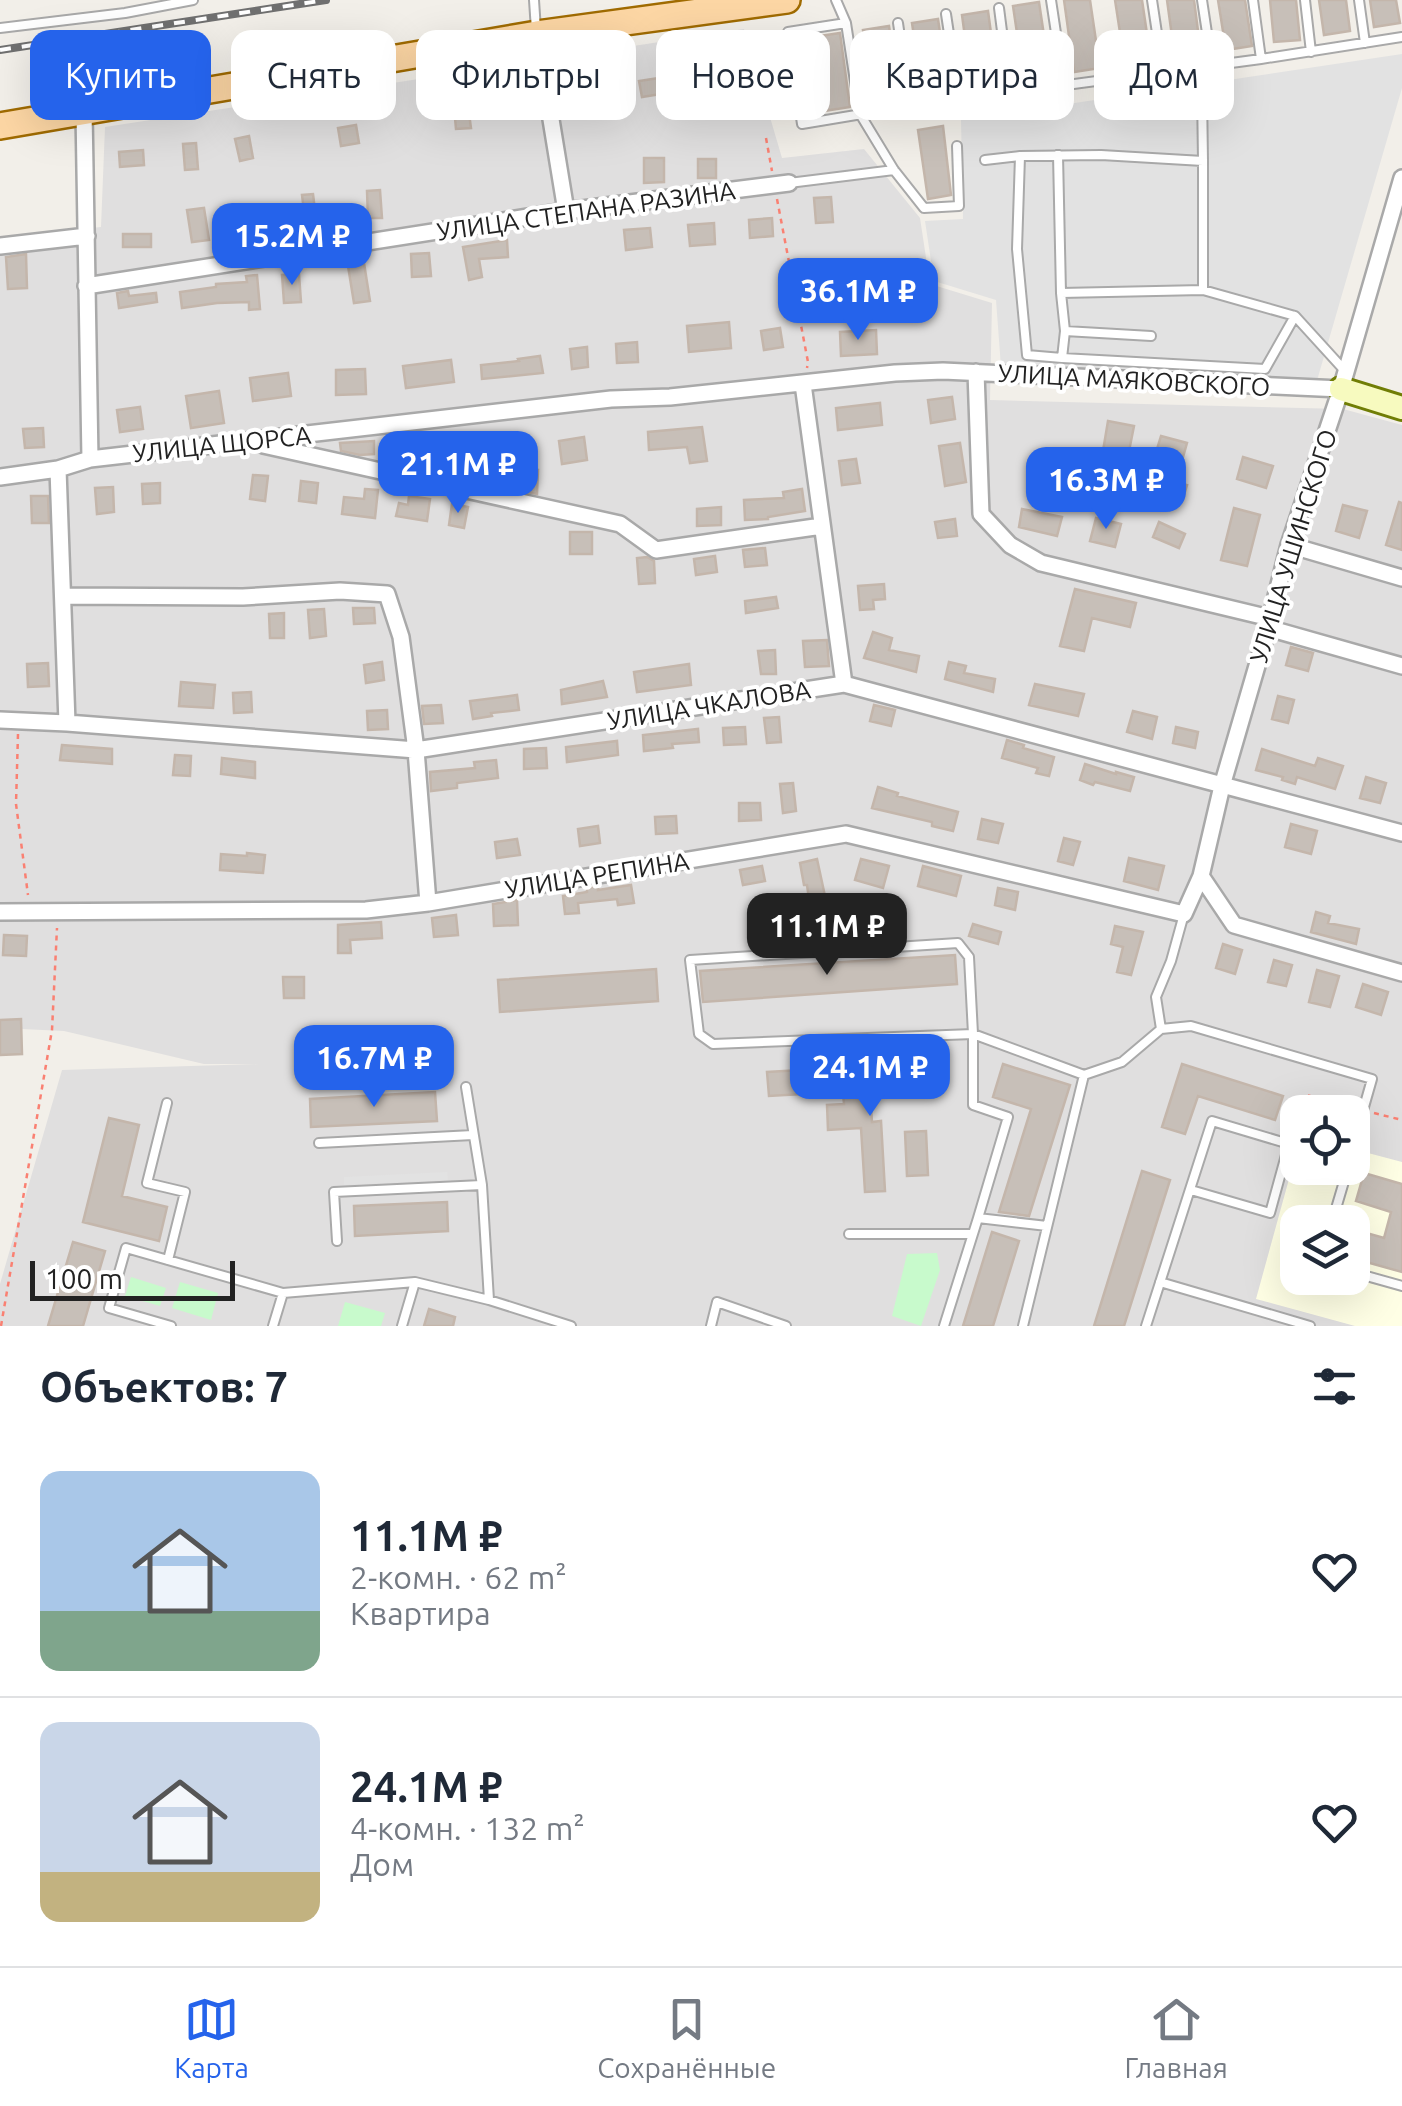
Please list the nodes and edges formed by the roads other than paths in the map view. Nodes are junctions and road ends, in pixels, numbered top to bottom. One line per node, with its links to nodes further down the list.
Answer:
1 (193, 0): 15 (lane)
2 (534, 0): 16 (lane)
3 (787, 0): 17 (main road)
4 (836, 0): 14 (lane)
5 (1051, 0): 21 (lane)
6 (1152, 0): 22 (lane)
7 (1202, 0): 23 (lane)
8 (1253, 0): 29 (lane)
9 (1305, 0): 27 (lane)
10 (1359, 0): 25 (lane)
11 (998, 8): 20 (lane)
12 (946, 14): 19 (lane)
13 (898, 22): 18 (lane)
14 (846, 23): 26 (lane); 32 (lane)
15 (0, 28)
16 (536, 30)
17 (566, 30)
18 (899, 30)
19 (949, 30)
20 (1001, 30)
21 (1056, 30)
22 (1157, 30)
23 (1207, 30)
24 (1402, 38): 25 (lane)
25 (1365, 43): 27 (lane)
26 (850, 49)
27 (1311, 52): 29 (lane)
28 (416, 55): 31 (main road)
29 (1262, 59): 30 (lane)
30 (1234, 63)
31 (211, 90)
32 (850, 116)
33 (37, 120): 38 (main road)
34 (92, 120): 48 (street)
35 (551, 120): 47 (street)
36 (864, 120): 44 (lane)
37 (1202, 120): 43 (lane)
38 (0, 126)
39 (957, 146): 44 (lane)
40 (1058, 155): 41 (lane); 43 (lane); 52 (lane)
41 (1020, 156): 42 (lane); 56 (lane)
42 (985, 160)
43 (1203, 161): 51 (lane)
44 (894, 170): 46 (lane)
45 (1402, 178): 58 (street, УЛИЦА УШИНСКОГО)
46 (782, 184): 47 (street, УЛИЦА СТЕПАНА РАЗИНА)
47 (566, 211): 50 (street, УЛИЦА СТЕПАНА РАЗИНА)
48 (87, 236): 49 (street); 50 (street)
49 (0, 246)
50 (86, 286): 62 (street)
51 (1203, 290): 52 (lane); 53 (lane)
52 (1060, 293): 54 (lane)
53 (1295, 316): 56 (lane); 58 (lane)
54 (1065, 331): 55 (lane); 56 (lane)
55 (1152, 336)
56 (1062, 358)
57 (976, 372): 58 (street, УЛИЦА МАЯКОВСКОГО); 59 (street, УЛИЦА МАЯКОВСКОГО); 69 (street)
58 (1344, 381): 60 (street, УЛИЦА МАЯКОВСКОГО); 66 (street, УЛИЦА УШИНСКОГО)
59 (803, 384): 61 (street, УЛИЦА ЩОРСА); 65 (street)
60 (1402, 408)
61 (250, 442): 62 (street, УЛИЦА ЩОРСА); 65 (street)
62 (90, 459): 63 (street, УЛИЦА ЩОРСА)
63 (58, 469): 64 (street, УЛИЦА ЩОРСА); 68 (street)
64 (0, 476)
65 (822, 526): 71 (street)
66 (1288, 545): 67 (street); 69 (street, УЛИЦА УШИНСКОГО)
67 (1402, 578)
68 (63, 596): 73 (street); 74 (street)
69 (1269, 623): 70 (street); 75 (street, УЛИЦА УШИНСКОГО)
70 (1402, 666)
71 (844, 684): 74 (street, УЛИЦА ЧКАЛОВА); 75 (street, УЛИЦА ЧКАЛОВА)
72 (0, 720): 73 (street, УЛИЦА ЧКАЛОВА)
73 (67, 723): 74 (street, УЛИЦА ЧКАЛОВА)
74 (416, 750): 78 (street)
75 (1222, 786): 76 (street, УЛИЦА ЧКАЛОВА); 77 (street, УЛИЦА УШИНСКОГО)
76 (1402, 833)
77 (1200, 876): 80 (street, УЛИЦА УШИНСКОГО); 81 (street)
78 (428, 903): 79 (street, УЛИЦА РЕПИНА); 80 (street, УЛИЦА РЕПИНА)
79 (0, 912)
80 (1184, 914): 82 (lane)
81 (1402, 974)
82 (1161, 1029): 84 (lane); 86 (lane)
83 (973, 1034): 83 (lane); 84 (lane); 92 (lane)
84 (1084, 1075): 93 (lane)
85 (466, 1087): 88 (lane)
86 (1367, 1095)
87 (166, 1102): 97 (lane)
88 (473, 1135): 89 (lane); 90 (lane)
89 (320, 1144)
90 (482, 1185): 96 (lane); 103 (lane)
91 (1191, 1190): 91 (lane); 100 (lane)
92 (978, 1218): 93 (lane); 95 (lane)
93 (1048, 1226): 111 (lane)
94 (849, 1234): 95 (lane)
95 (972, 1234): 110 (lane)
96 (337, 1241)
97 (168, 1260): 102 (lane); 104 (lane)
98 (1370, 1277): 101 (lane)
99 (415, 1282): 102 (lane); 103 (lane); 106 (lane)
100 (1160, 1282): 112 (lane); 113 (lane)
101 (1402, 1286)
102 (282, 1293): 105 (lane)
103 (489, 1300): 107 (lane)
104 (171, 1326)
105 (273, 1326)
106 (402, 1326)
107 (570, 1326)
108 (712, 1326): 109 (lane)
109 (786, 1326)
110 (944, 1326)
111 (1023, 1326)
112 (1146, 1326)
113 (1310, 1326)

